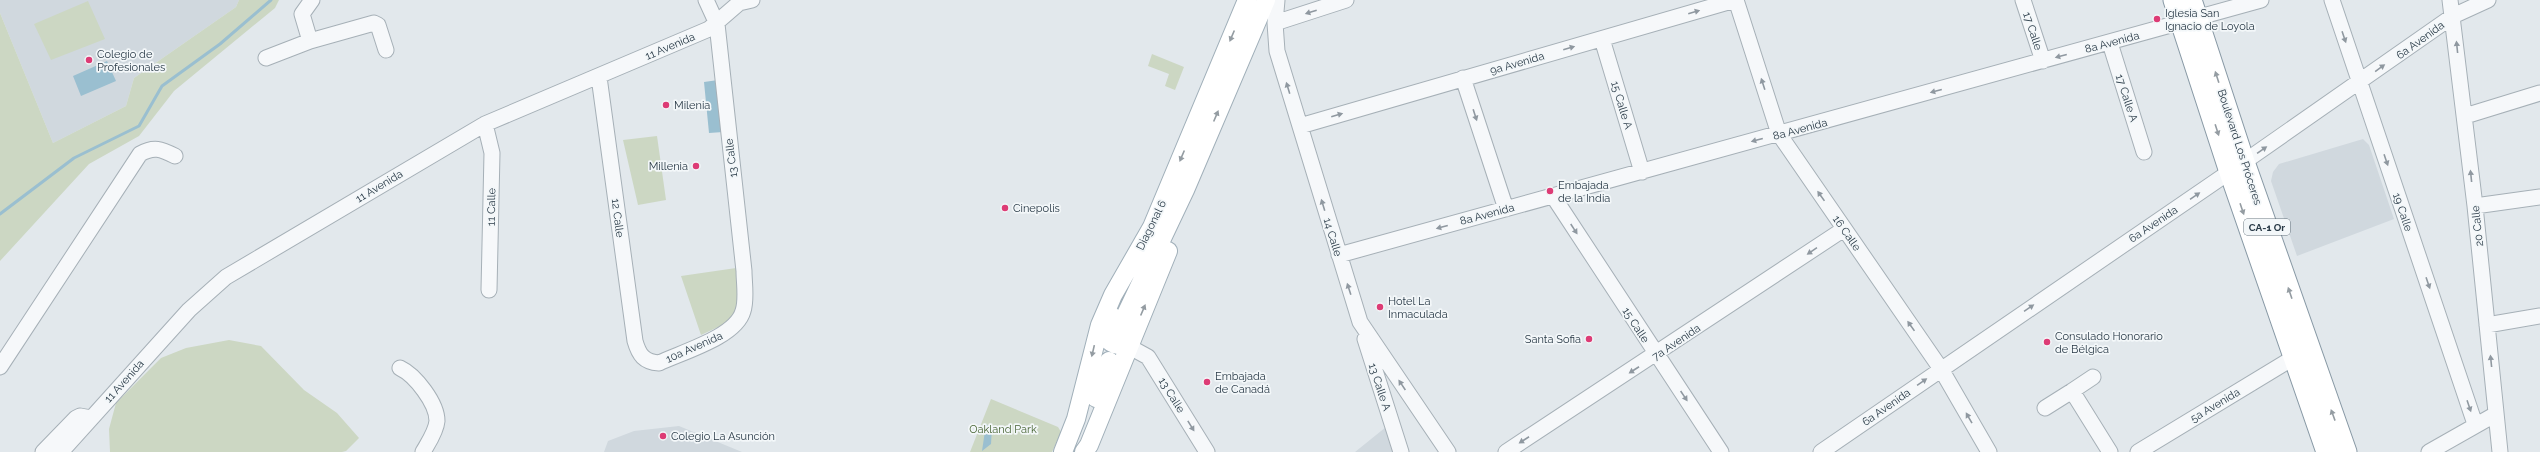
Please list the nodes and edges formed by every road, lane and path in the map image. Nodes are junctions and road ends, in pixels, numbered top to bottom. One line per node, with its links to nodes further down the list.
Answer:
1 (312, 0): 20 (street)
2 (706, 0): 17 (street, 13 Calle)
3 (752, 0): 17 (street, 11 Avenida)
4 (1247, 0): 43 (main road, Diagonal 6, one-way to 43)
5 (1266, 0): 37 (main road, Diagonal 6, one-way to 5)
6 (1277, 0): 18 (street, 14 Calle)
7 (1346, 0): 18 (street, one-way to 18)
8 (1736, 0): 19 (street, 9a Avenida, one-way to 8); 32 (street, 16 Calle, one-way to 8)
9 (2023, 0): 24 (street, 17 Calle)
10 (2174, 0): 15 (highway, Boulevard Los Próceres / CA-1 Or)
11 (2261, 0): 15 (street, 8a Avenida)
12 (2332, 0): 27 (street, 19 Calle, one-way to 27)
13 (2450, 0): 16 (street, 20 Calle)
14 (2488, 0): 16 (street, 6a Avenida)
15 (2190, 14): 21 (street, 8a Avenida); 35 (highway, Boulevard Los Próceres / CA-1 Or)
16 (2453, 16): 27 (street, 6a Avenida, one-way to 16); 29 (street, 20 Calle, one-way to 16)
17 (717, 24): 25 (street, 11 Avenida); 47 (street, 13 Calle)
18 (1275, 24): 31 (street, 14 Calle, one-way to 18)
19 (1602, 38): 26 (street, 9a Avenida, one-way to 19); 36 (street, 15 Calle A)
20 (310, 42): 22 (street); 23 (street)
21 (2110, 43): 24 (street, 8a Avenida, one-way to 24); 33 (street, 17 Calle A)
22 (386, 50)
23 (266, 58)
24 (2043, 62): 32 (street, 8a Avenida, one-way to 32)
25 (600, 76): 30 (street, 11 Avenida); 53 (street, 12 Calle)
26 (1463, 78): 31 (street, 9a Avenida, one-way to 26); 41 (street, one-way to 41)
27 (2360, 83): 35 (street, 6a Avenida, one-way to 27); 66 (street, 19 Calle, one-way to 66)
28 (2540, 94): 29 (street)
29 (2465, 116): 40 (street, 20 Calle, one-way to 29)
30 (485, 124): 45 (street, 11 Calle); 64 (street, 11 Avenida)
31 (1300, 126): 44 (street, 14 Calle, one-way to 31)
32 (1779, 134): 36 (street, 8a Avenida, one-way to 36); 42 (street, 16 Calle, one-way to 32)
33 (2144, 152)
34 (176, 156): 56 (street)
35 (2237, 167): 54 (highway, Boulevard Los Próceres / CA-1 Or, one-way to 54); 58 (street, 6a Avenida, one-way to 35); 85 (highway, Boulevard Los Próceres / CA-1 Or, one-way to 35)
36 (1642, 172): 38 (street, 8a Avenida)
37 (1185, 190): 50 (main road, Diagonal 6); 52 (main road, Diagonal 6, one-way to 37)
38 (1553, 196): 41 (street, 8a Avenida); 51 (street, 15 Calle, one-way to 51)
39 (2540, 197): 40 (street)
40 (2475, 206): 49 (street, 20 Calle)
41 (1506, 209): 44 (street, 8a Avenida, one-way to 44)
42 (1844, 229): 51 (street, 7a Avenida, one-way to 51); 58 (street, 16 Calle, one-way to 42)
43 (1144, 243): 52 (main road); 67 (main road, Diagonal 6, one-way to 67)
44 (1339, 256): 48 (street, 14 Calle, one-way to 44)
45 (489, 290)
46 (2540, 316): 49 (street)
47 (741, 319): 53 (street, 10a Avenida)
48 (1360, 322): 55 (street, 13 Calle A)
49 (2493, 324): 63 (street, 20 Calle, one-way to 49)
50 (1119, 329)
51 (1656, 355): 78 (street, 7a Avenida, one-way to 78); 79 (street, 15 Calle, one-way to 79)
52 (1120, 356): 73 (main road, Diagonal 6); 74 (main road); 75 (street, 13 Calle, one-way to 75)
53 (643, 358)
54 (2293, 358): 83 (street, 5a Avenida); 84 (highway, Boulevard Los Próceres / CA-1 Or)
55 (1378, 361): 61 (street, one-way to 55); 65 (street, 13 Calle A)
56 (0, 367)
57 (400, 368): 70 (street)
58 (1941, 369): 80 (street, 6a Avenida, one-way to 58); 81 (street, 16 Calle, one-way to 58)
59 (2093, 377): 60 (street)
60 (2072, 391): 62 (street); 82 (street)
61 (1417, 406): 65 (street); 77 (street)
62 (2045, 408)
63 (2496, 414): 66 (street); 87 (street, 20 Calle)
64 (91, 418): 68 (street); 69 (street, 11 Avenida)
65 (1391, 421): 76 (street, 13 Calle A)
66 (2475, 424): 86 (street)
67 (1073, 428): 71 (main road); 72 (main road, Diagonal 6)
68 (43, 452)
69 (60, 452)
70 (423, 452)
71 (1056, 452)
72 (1063, 452)
73 (1079, 452)
74 (1084, 452)
75 (1207, 452)
76 (1401, 452)
77 (1448, 452)
78 (1506, 452)
79 (1721, 452)
80 (1821, 452)
81 (1989, 452)
82 (2110, 452)
83 (2138, 452)
84 (2327, 452)
85 (2346, 452)
86 (2429, 452)
87 (2500, 452)

